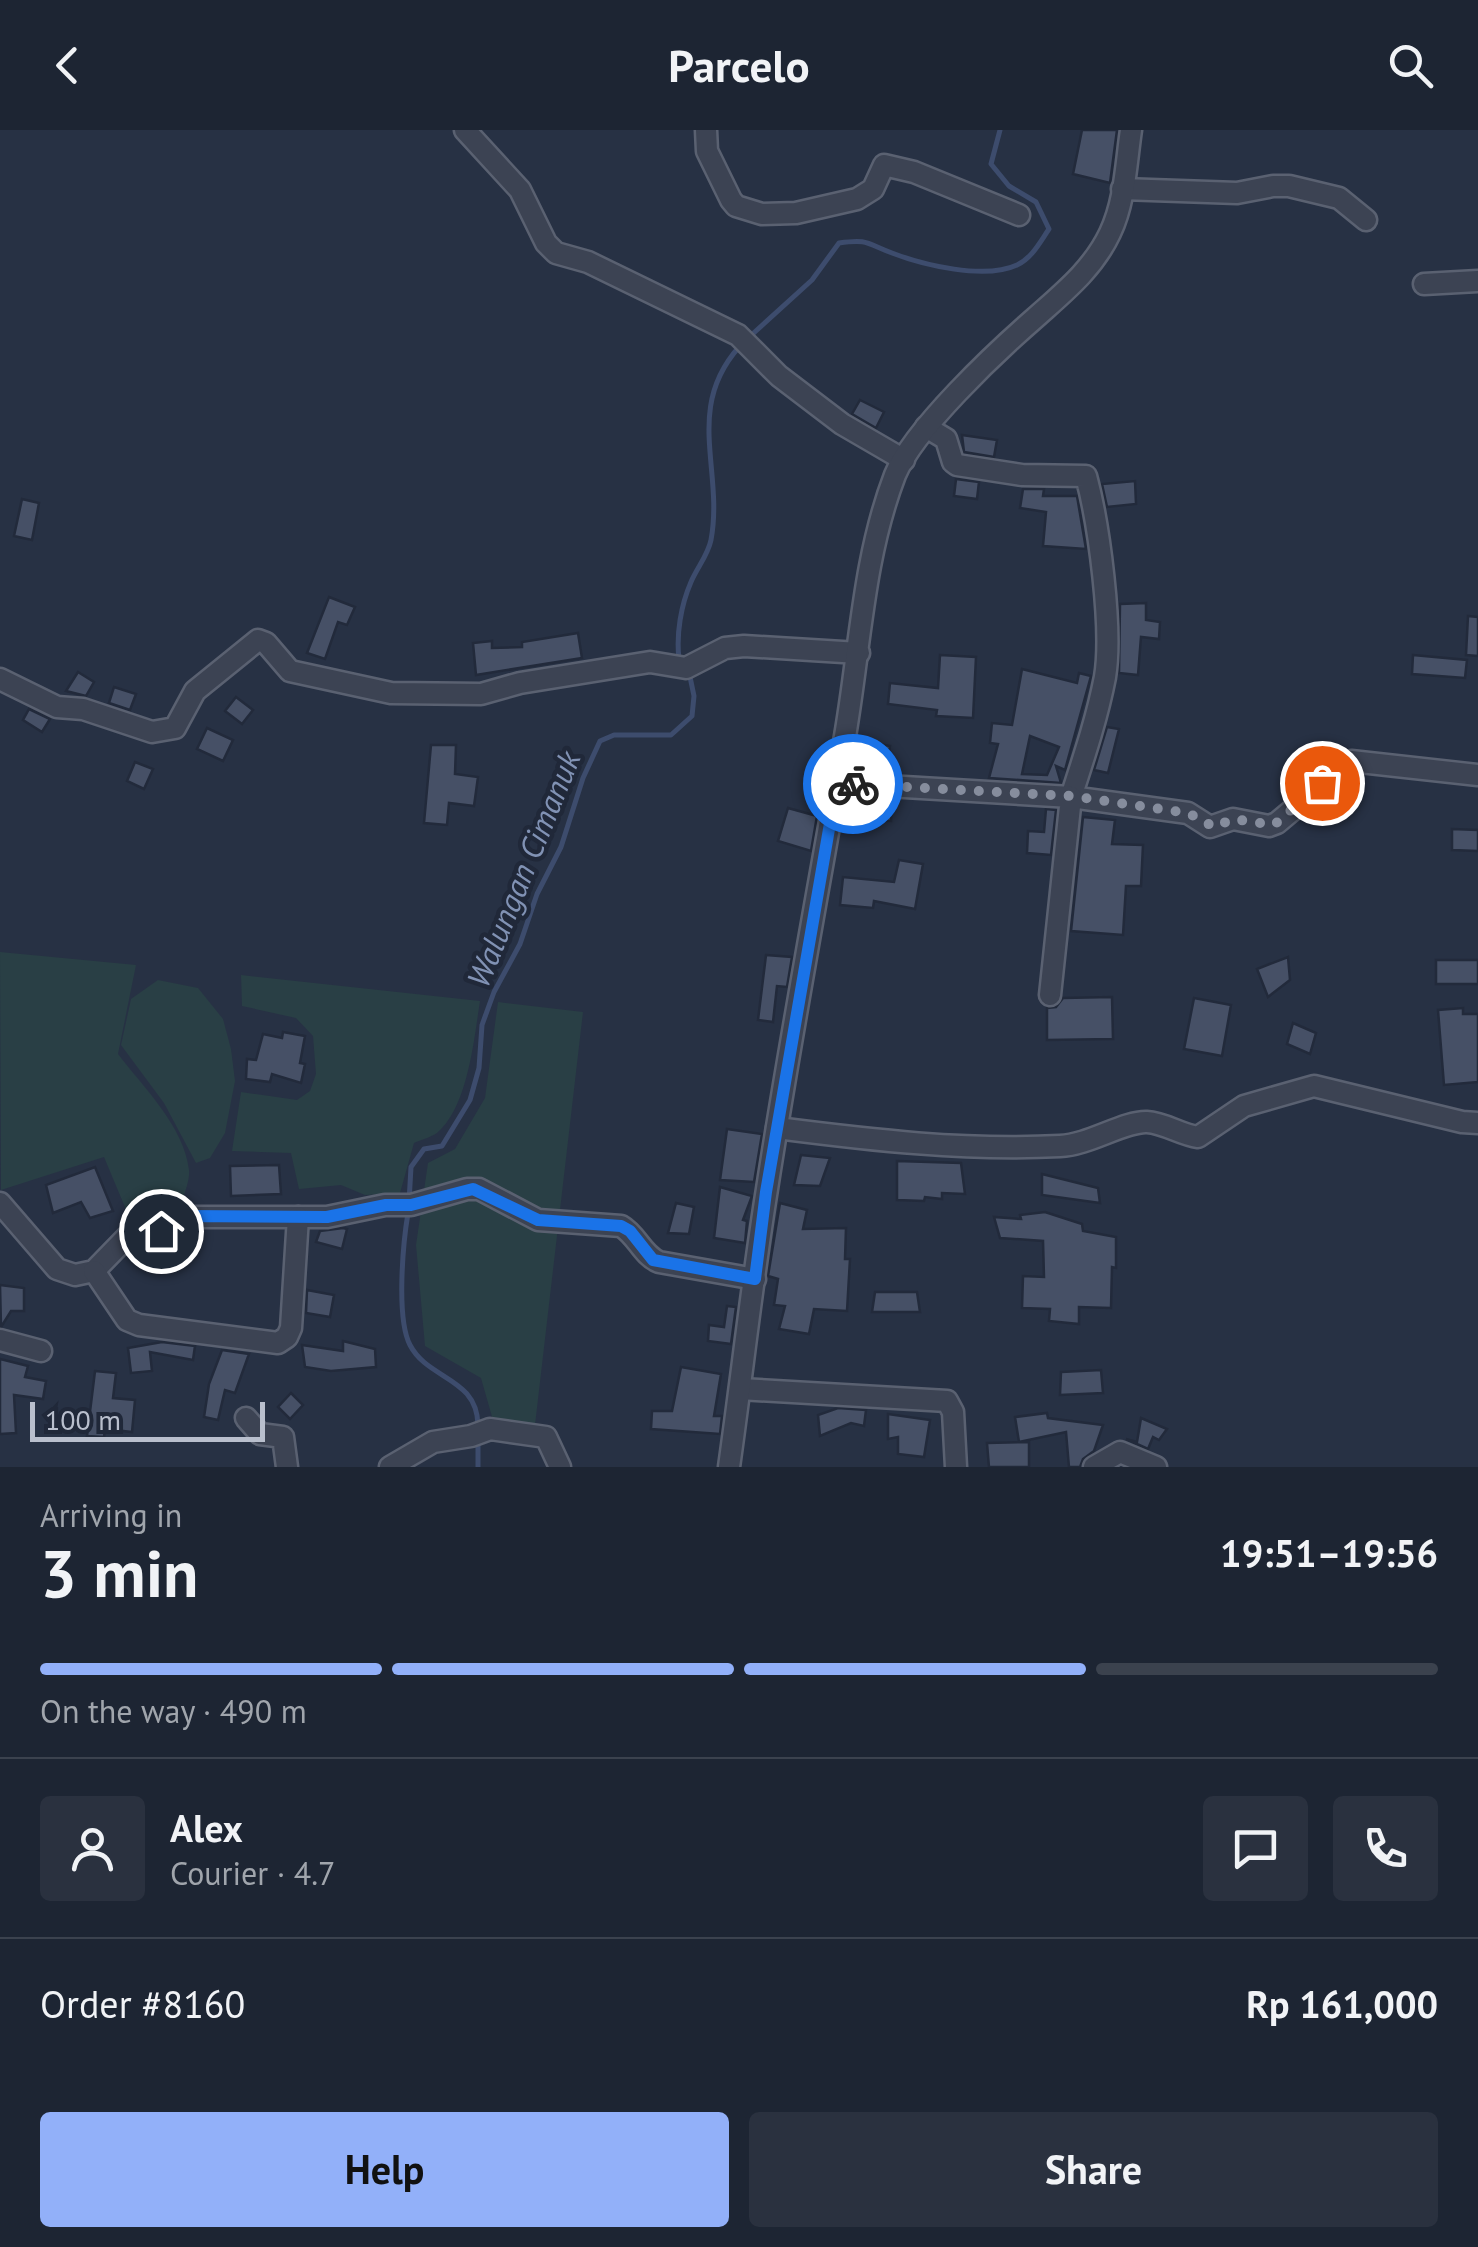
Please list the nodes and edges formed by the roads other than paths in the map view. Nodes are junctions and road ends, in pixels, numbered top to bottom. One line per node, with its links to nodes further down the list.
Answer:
1 (465, 130): 10 (street)
2 (706, 130): 5 (street)
3 (1131, 130): 4 (street)
4 (1122, 189): 6 (street); 9 (street)
5 (1018, 215)
6 (1366, 220)
7 (1478, 281): 8 (street)
8 (1424, 284)
9 (926, 426): 10 (street); 15 (street)
10 (904, 460): 11 (street)
11 (859, 653): 12 (street); 14 (street)
12 (0, 679)
13 (1478, 775): 15 (street)
14 (837, 783): 15 (street); 18 (street)
15 (1071, 796): 16 (street)
16 (1050, 996)
17 (1478, 1123): 18 (street)
18 (777, 1128): 22 (street)
19 (3, 1212): 21 (street)
20 (298, 1217): 21 (street); 21 (street); 22 (street)
21 (94, 1271)
22 (755, 1279): 25 (street)
23 (0, 1340): 24 (street)
24 (41, 1351)
25 (740, 1389): 30 (street); 31 (street)
26 (246, 1418): 27 (street)
27 (286, 1467)
28 (390, 1467): 29 (street)
29 (560, 1467)
30 (729, 1467)
31 (956, 1467)
32 (1094, 1467): 33 (street)
33 (1156, 1467)

